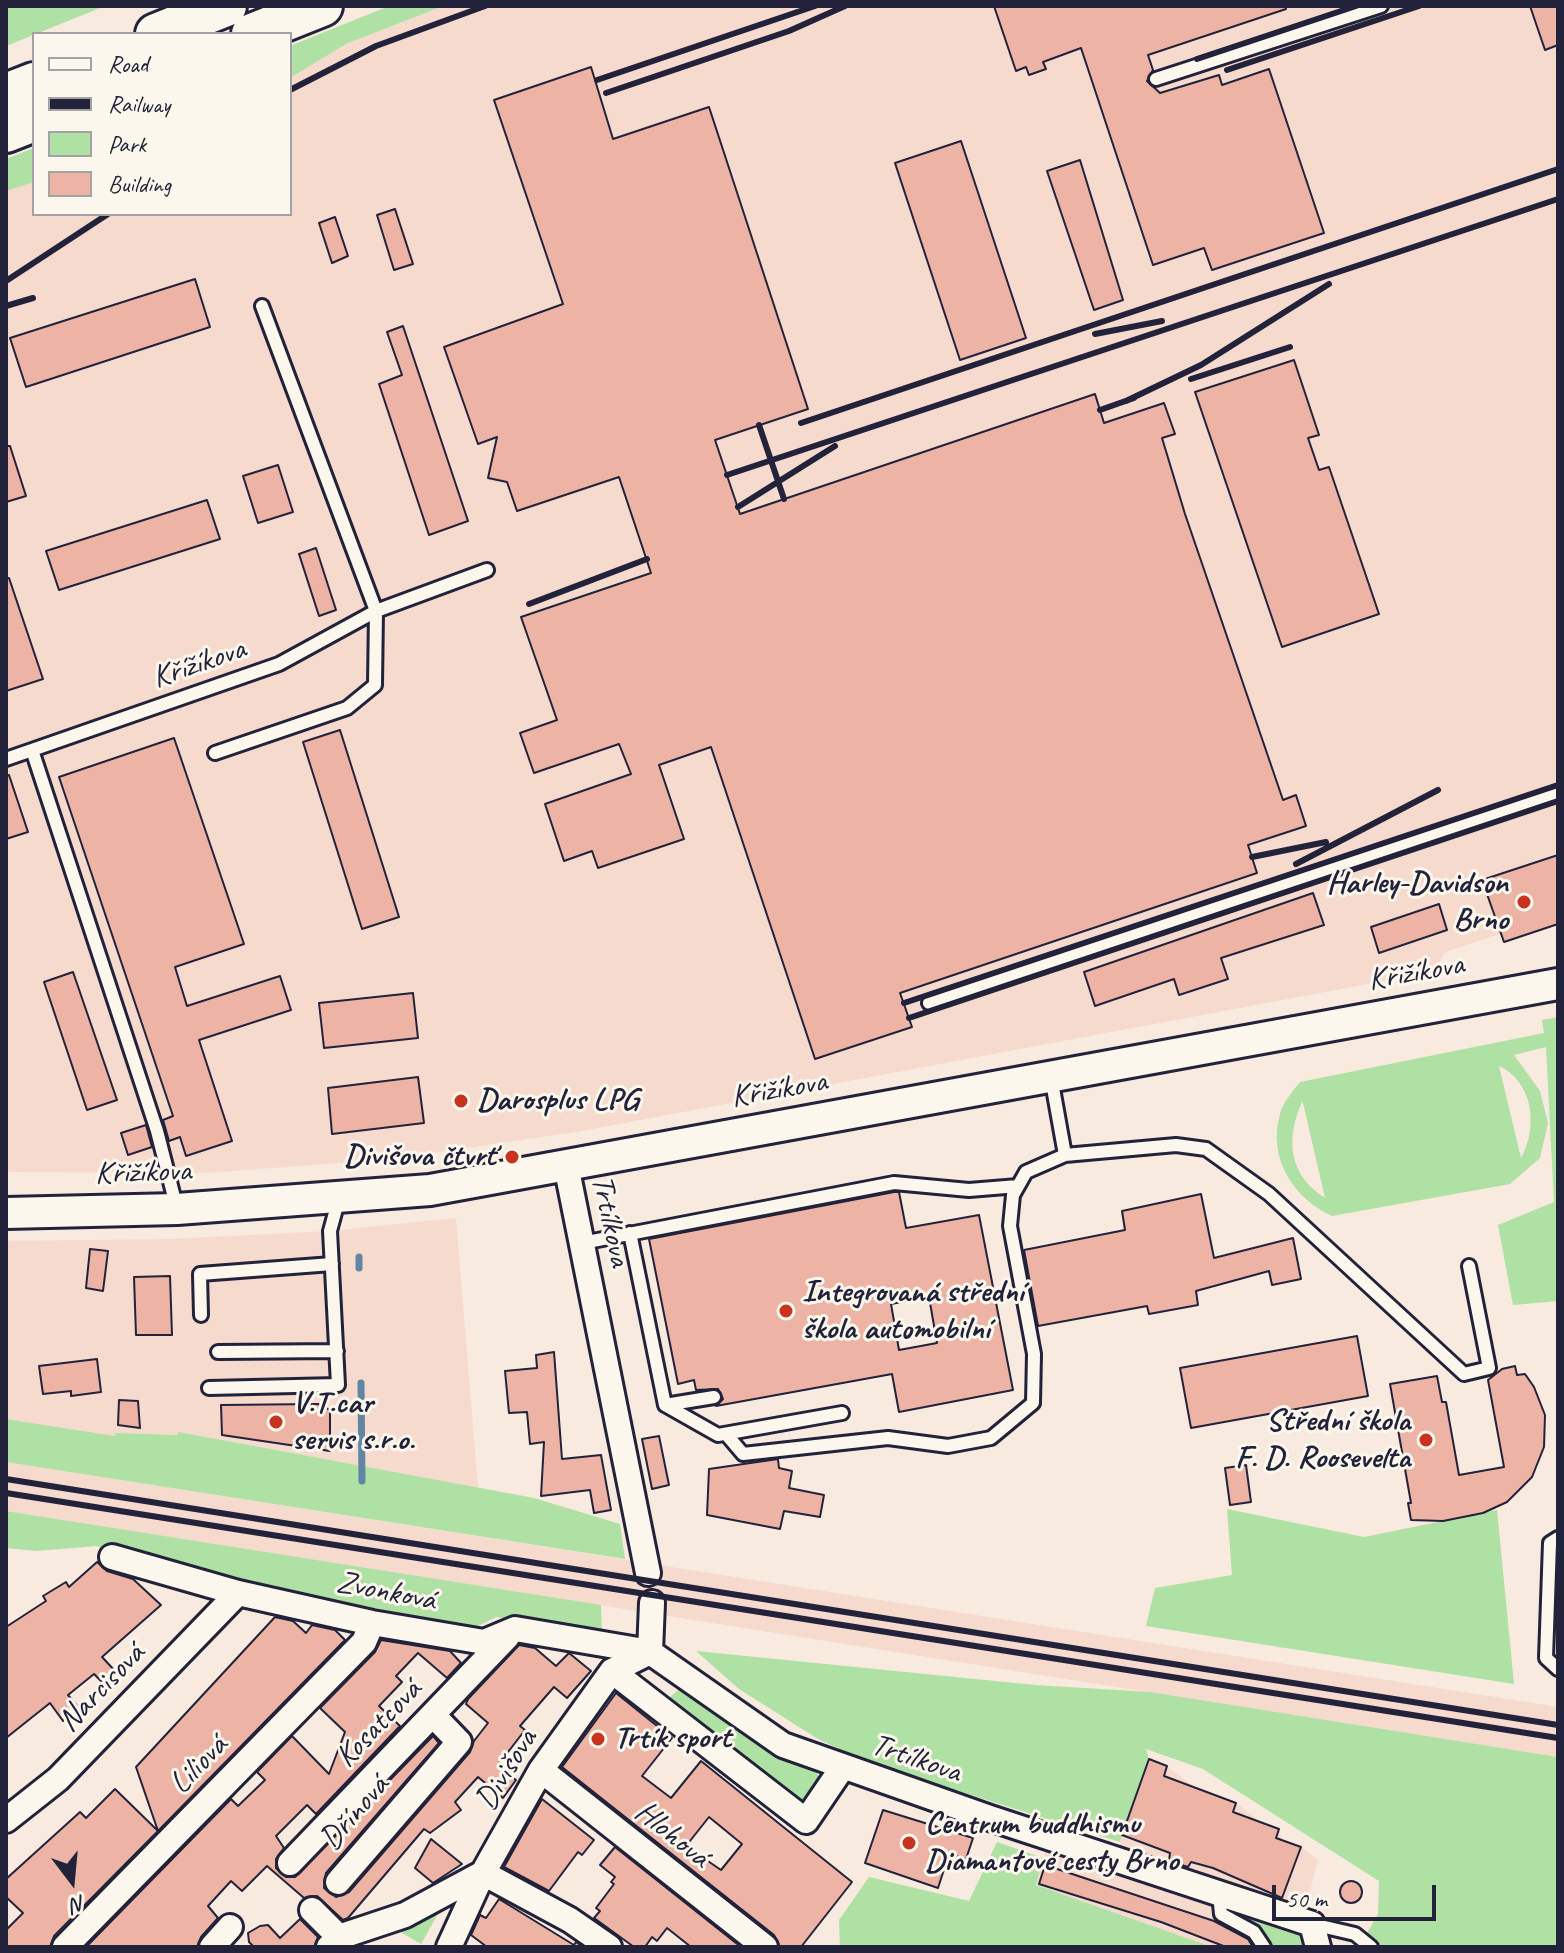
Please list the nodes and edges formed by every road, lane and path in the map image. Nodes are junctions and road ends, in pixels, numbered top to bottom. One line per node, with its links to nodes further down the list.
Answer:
1 (226, 6): 5 (highway)
2 (322, 6): 4 (highway)
3 (1381, 6): 6 (lane)
4 (264, 23)
5 (161, 32)
6 (1156, 79)
7 (32, 84): 8 (highway)
8 (6, 94)
9 (32, 122): 10 (highway)
10 (6, 132)
11 (32, 132): 12 (lane)
12 (6, 147)
13 (262, 306): 15 (lane)
14 (487, 570): 15 (lane, Křížíkova)
15 (376, 611): 16 (lane, Křížíkova); 17 (lane)
16 (32, 750): 18 (lane, Křížíkova); 27 (lane)
17 (215, 753)
18 (6, 759)
19 (1558, 792): 21 (lane)
20 (1558, 984): 22 (street, Křižíkova)
21 (929, 1003)
22 (1051, 1077): 23 (lane); 24 (street, Křižíkova)
23 (1065, 1155): 25 (lane); 32 (lane)
24 (566, 1165): 26 (street, Křižíkova); 30 (street, Trtílkova)
25 (1018, 1186): 29 (lane); 40 (lane)
26 (339, 1198): 27 (street, Křižíkova); 31 (lane)
27 (177, 1209): 28 (street, Křižíkova)
28 (6, 1213)
29 (630, 1233): 30 (lane); 38 (lane)
30 (582, 1243): 43 (street, Trtílkova)
31 (332, 1264): 33 (lane); 34 (lane)
32 (1469, 1266)
33 (201, 1315)
34 (337, 1351): 35 (lane); 36 (lane)
35 (218, 1352)
36 (209, 1388)
37 (714, 1397): 38 (lane)
38 (665, 1405): 40 (lane)
39 (842, 1413): 40 (lane)
40 (726, 1434)
41 (1558, 1538): 49 (lane)
42 (112, 1557): 44 (street, Zvonková)
43 (648, 1573)
44 (238, 1593): 46 (street, Zvonková); 54 (street, Narcisová)
45 (652, 1603): 48 (street)
46 (372, 1623): 47 (street, Zvonková); 63 (street, Liliová)
47 (515, 1629): 48 (street, Zvonková); 51 (street, Kosatcová)
48 (650, 1652): 50 (street, Divišova); 52 (street, Trtílkova)
49 (1558, 1669)
50 (612, 1671): 52 (street, Trtílkova); 53 (street, Divišova)
51 (433, 1715): 55 (street, Kosatcová); 57 (street, Dřínová)
52 (842, 1768): 58 (street, Trtílkova)
53 (541, 1770): 56 (street, Divišova); 67 (street, Hlohová)
54 (6, 1820)
55 (290, 1863)
56 (483, 1873): 62 (street); 65 (street, Divišova); 66 (street)
57 (338, 1882)
58 (1219, 1893): 61 (street, Trtílkova); 68 (lane)
59 (312, 1910): 62 (street)
60 (230, 1927): 64 (street)
61 (1315, 1936): 69 (lane)
62 (334, 1942)
63 (65, 1947)
64 (212, 1947)
65 (449, 1947)
66 (609, 1947)
67 (765, 1947)
68 (1264, 1947)
69 (1371, 1947)

